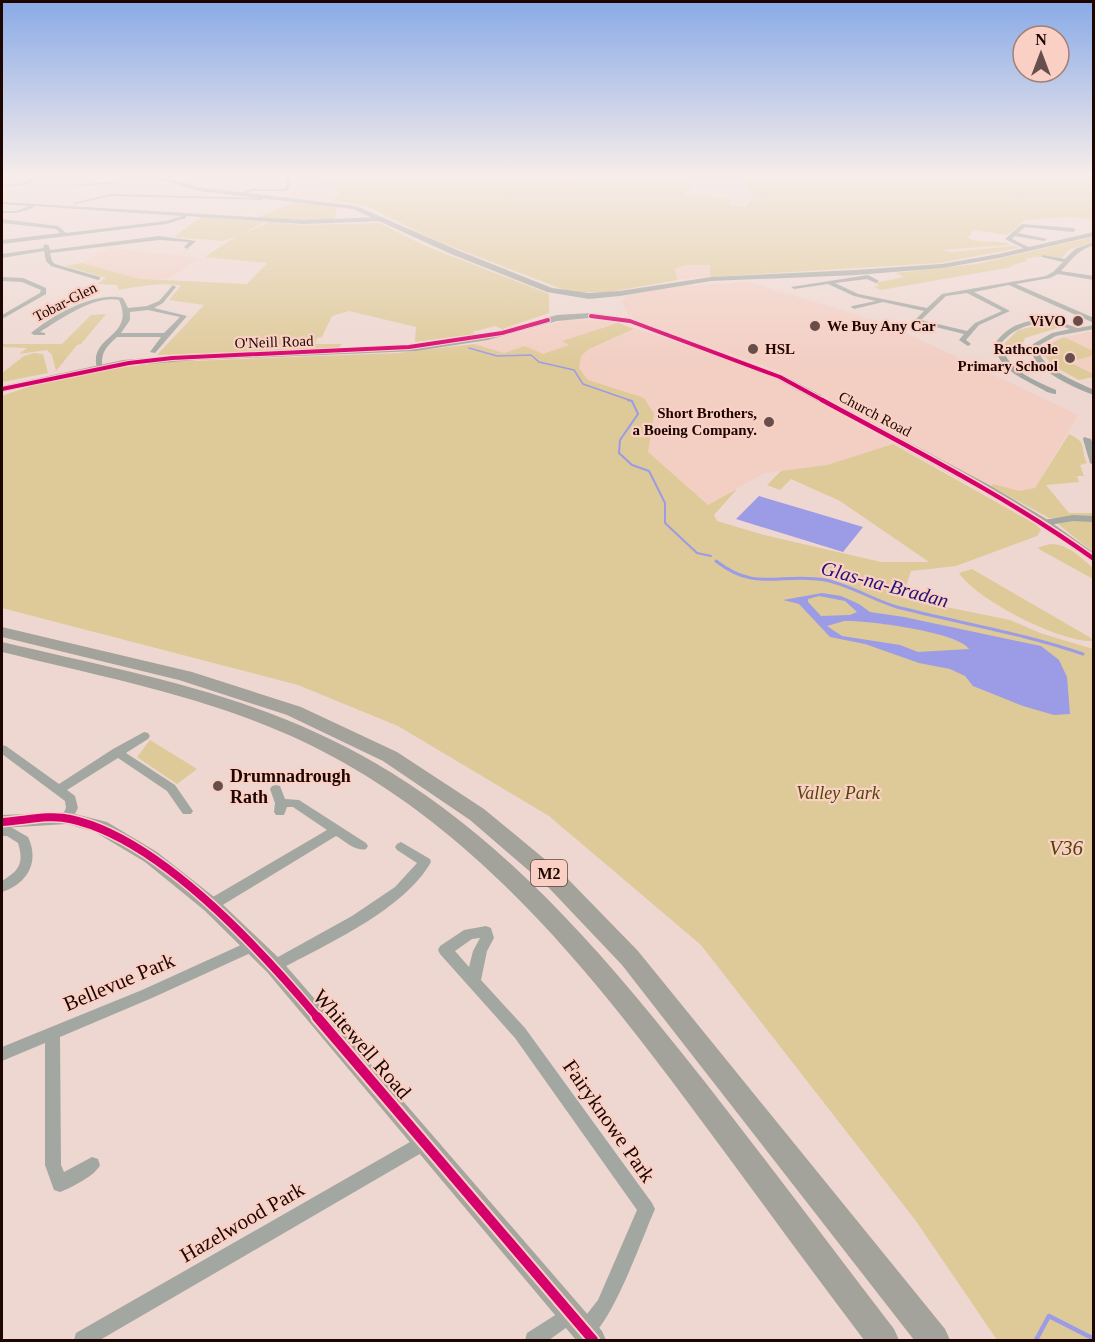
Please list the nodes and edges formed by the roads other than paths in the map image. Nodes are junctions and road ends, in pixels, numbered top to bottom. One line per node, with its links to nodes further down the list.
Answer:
1 (30, 239): 8 (street)
2 (44, 239): 12 (street)
3 (154, 239): 12 (street)
4 (166, 239): 10 (street)
5 (424, 239): 27 (street)
6 (1010, 239): 11 (street)
7 (1074, 239): 11 (street)
8 (2, 242)
9 (1094, 243): 15 (street)
10 (185, 248)
11 (1029, 249): 29 (street)
12 (48, 251): 13 (street); 16 (street)
13 (2, 256)
14 (1048, 256): 15 (street)
15 (1066, 261): 18 (street)
16 (53, 265): 17 (street); 19 (street)
17 (42, 267)
18 (1057, 272): 20 (street); 24 (street)
19 (98, 278)
20 (1094, 278)
21 (2, 279): 39 (street)
22 (876, 281): 23 (street)
23 (830, 283): 26 (street); 31 (street)
24 (1011, 284): 28 (street); 42 (street)
25 (173, 287): 35 (street)
26 (794, 287)
27 (550, 290): 30 (street); 32 (street)
28 (968, 291): 37 (street); 45 (street)
29 (624, 293): 30 (street); 33 (street)
30 (589, 296): 32 (street); 33 (street)
31 (882, 301): 34 (street); 37 (street)
32 (559, 304): 38 (street); 40 (street)
33 (615, 307): 38 (street); 41 (street, Church Road)
34 (854, 307)
35 (148, 308): 36 (street); 48 (street)
36 (126, 310): 46 (street, Tobar-Glen); 47 (street)
37 (928, 310): 45 (street)
38 (589, 316): 40 (street, O'Neill Road); 41 (street, Church Road)
39 (2, 317)
40 (548, 320): 51 (street, O'Neill Road)
41 (630, 321): 59 (street, Church Road)
42 (1094, 321)
43 (1094, 327): 44 (street)
44 (1078, 330): 53 (street); 54 (street)
45 (968, 333): 49 (street)
46 (43, 334)
47 (115, 335): 48 (street); 51 (street)
48 (166, 335): 50 (street)
49 (968, 344)
50 (153, 352)
51 (98, 364): 52 (street, O'Neill Road)
52 (2, 389)
53 (1091, 390)
54 (1048, 391)
55 (1076, 435): 56 (street)
56 (1090, 439): 57 (street)
57 (1094, 463)
58 (1094, 519): 59 (street)
59 (1044, 523): 60 (street, Church Road)
60 (1094, 559)
61 (2, 632): 89 (highway, M2)
62 (2, 647): 88 (highway, M2)
63 (144, 736): 65 (street)
64 (2, 749): 67 (street)
65 (117, 752): 67 (street); 68 (street)
66 (276, 789): 71 (street)
67 (59, 790): 69 (street)
68 (187, 811)
69 (67, 818): 70 (street, Whitewell Road); 76 (street, Whitewell Road)
70 (2, 822)
71 (336, 830): 73 (street); 76 (street)
72 (2, 832): 75 (street)
73 (362, 846)
74 (401, 847): 78 (street)
75 (2, 887)
76 (211, 905): 77 (street, Whitewell Road)
77 (252, 946): 78 (street, Whitewell Road); 80 (street, Bellevue Park)
78 (274, 966): 82 (street, Whitewell Road)
79 (474, 979): 85 (street, Fairyknowe Park)
80 (53, 1033): 81 (street, Bellevue Park); 83 (street)
81 (2, 1054)
82 (424, 1142): 84 (street, Whitewell Road); 86 (street, Hazelwood Park)
83 (92, 1165)
84 (572, 1314): 85 (street, Whitewell Road); 87 (street)
85 (590, 1336)
86 (83, 1341)
87 (534, 1341)
88 (883, 1341)
89 (934, 1341)

